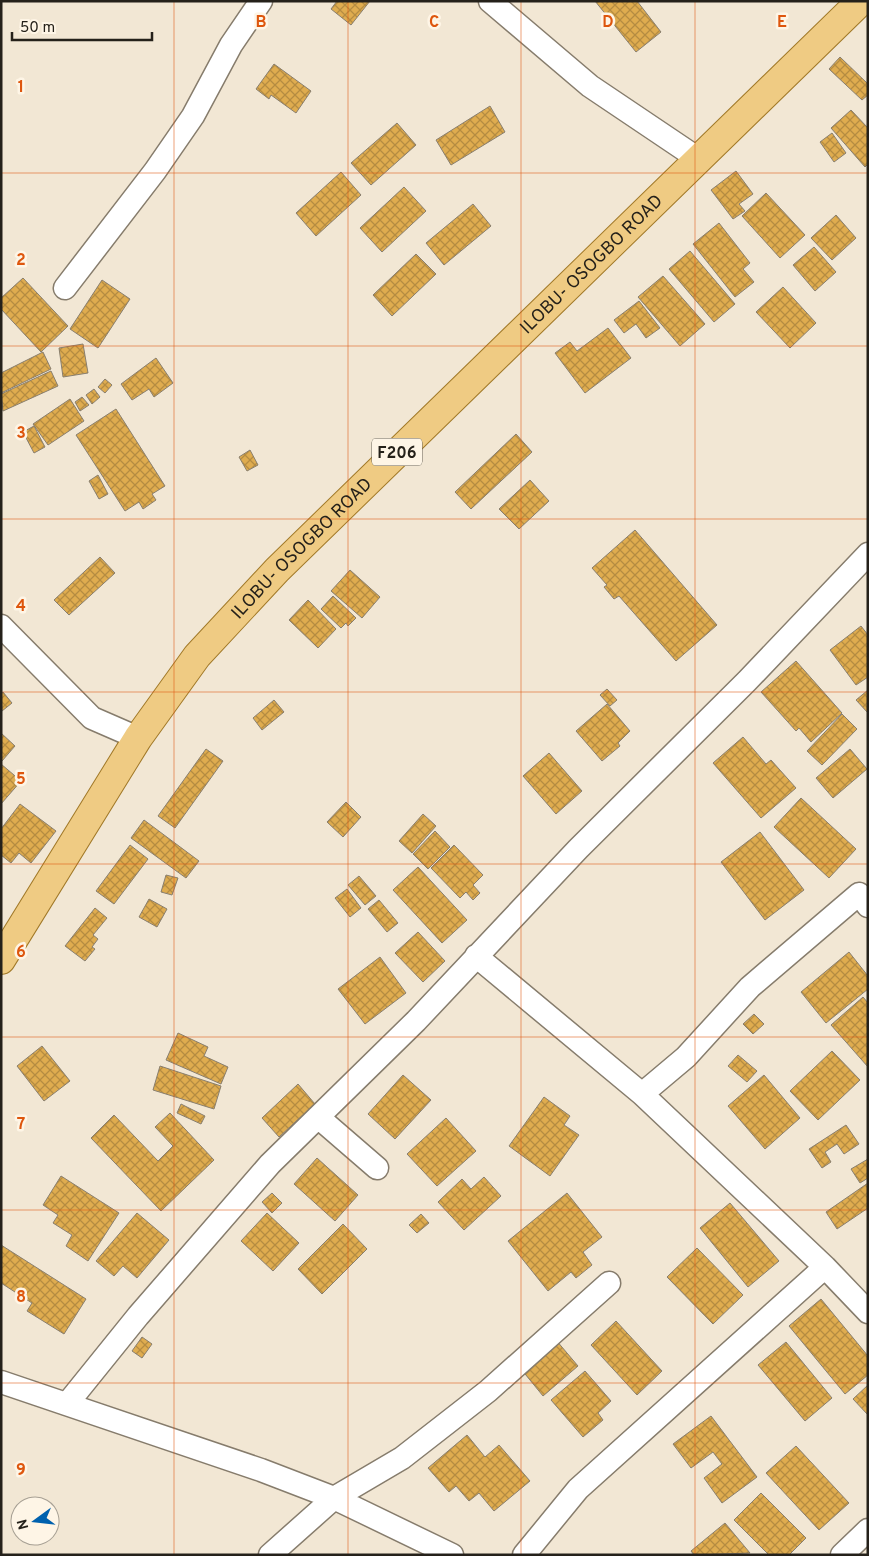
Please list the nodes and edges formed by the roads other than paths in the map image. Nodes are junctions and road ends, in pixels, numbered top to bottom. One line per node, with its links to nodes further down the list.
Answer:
1 (261, 1): 5 (street)
2 (490, 1): 4 (street)
3 (861, 1): 4 (main road, ILOBU- OSOGBO ROAD / F206)
4 (697, 158): 8 (main road, ILOBU- OSOGBO ROAD / F206)
5 (65, 288)
6 (868, 554): 10 (street)
7 (1, 626): 8 (street)
8 (138, 738): 11 (main road, ILOBU- OSOGBO ROAD / F206)
9 (865, 895): 12 (street)
10 (476, 956): 12 (street); 13 (street)
11 (1, 960)
12 (642, 1094): 15 (street)
13 (318, 1117): 14 (street); 19 (street)
14 (377, 1168)
15 (825, 1267): 17 (street); 24 (street)
16 (609, 1283): 20 (street)
17 (868, 1312)
18 (1, 1382): 19 (street)
19 (67, 1404): 20 (street)
20 (334, 1498): 22 (street); 23 (street)
21 (868, 1530): 25 (street)
22 (270, 1555)
23 (452, 1555)
24 (524, 1555)
25 (842, 1555)

